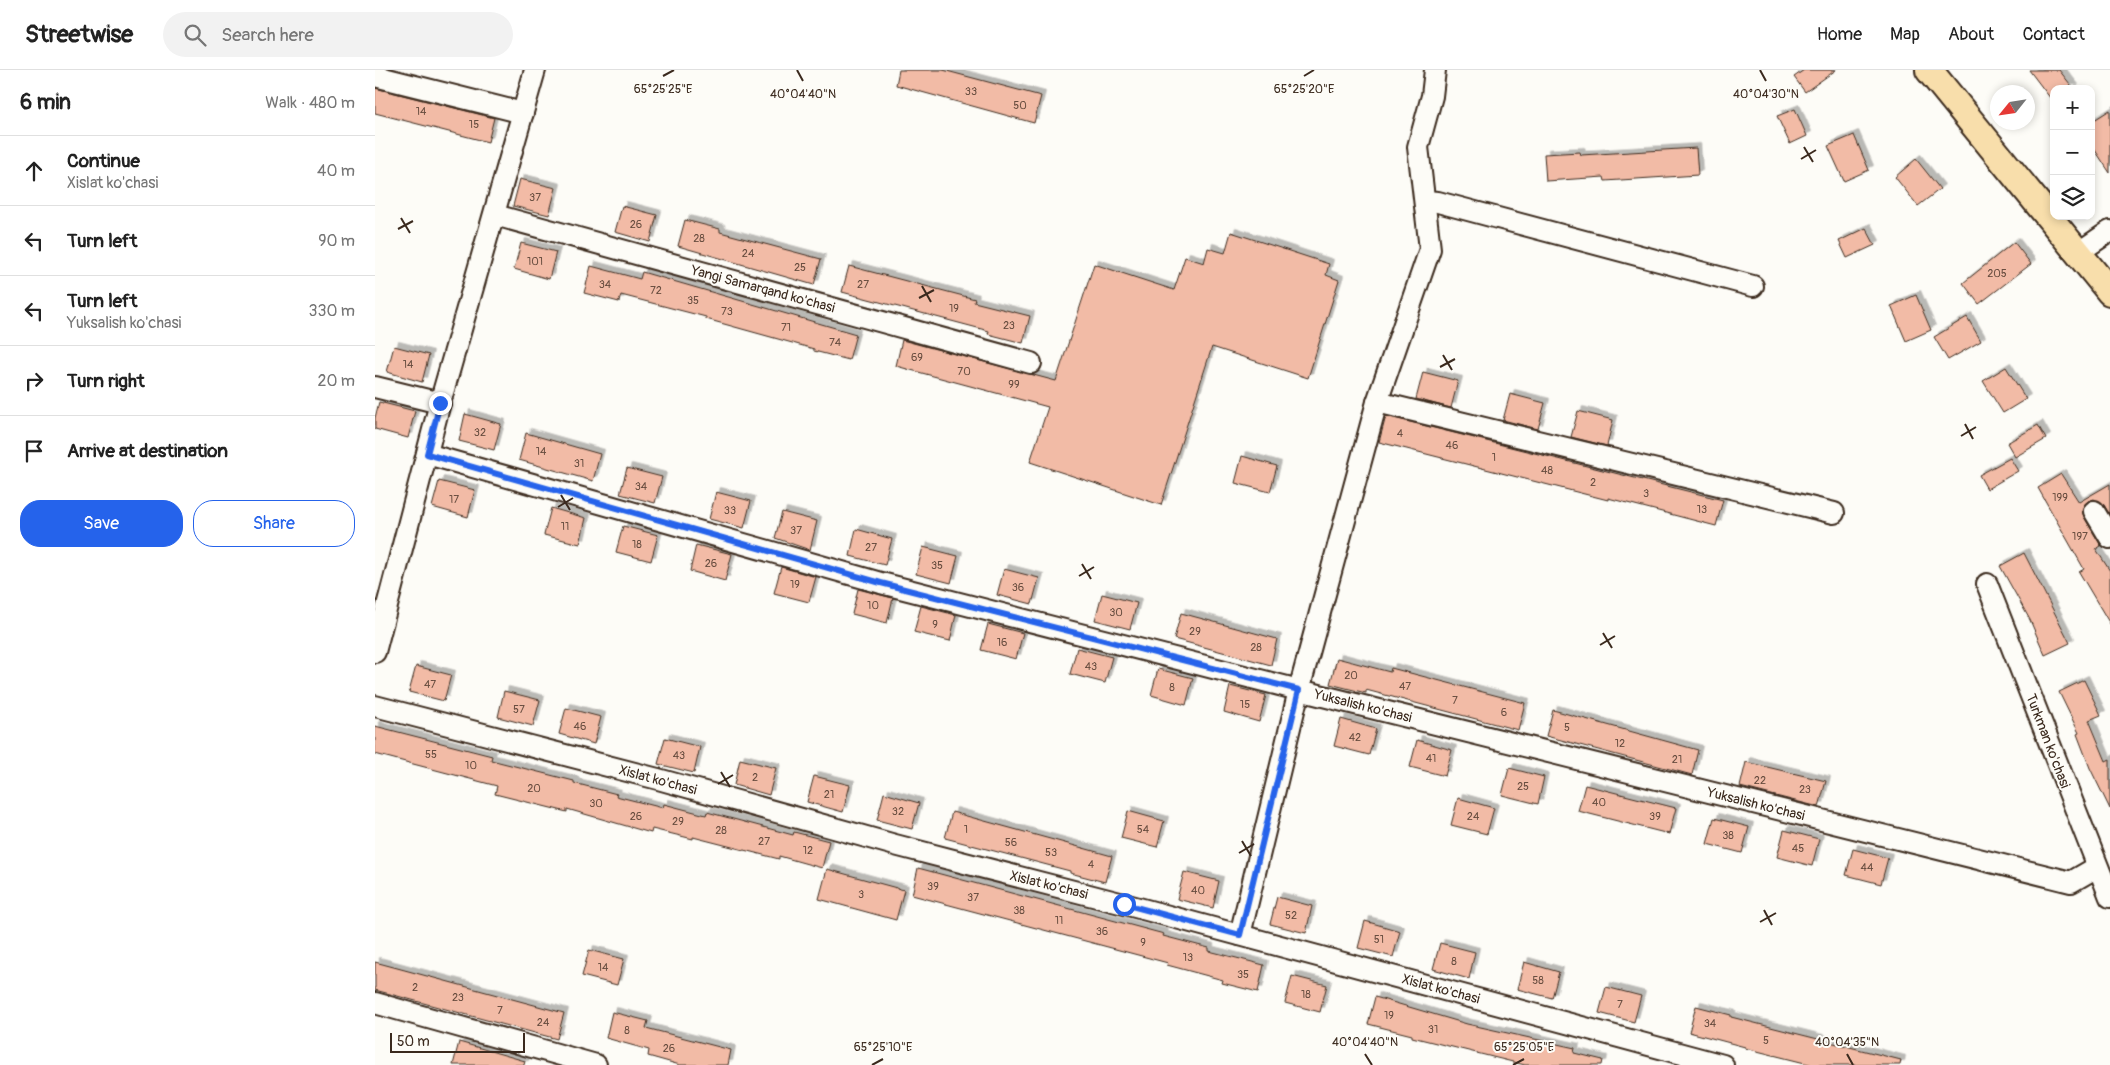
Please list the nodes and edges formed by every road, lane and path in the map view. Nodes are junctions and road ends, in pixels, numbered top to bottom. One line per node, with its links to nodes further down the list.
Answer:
1 (535, 70): 5 (street)
2 (1435, 70): 6 (street)
3 (1929, 70): 9 (main road)
4 (375, 76): 5 (street)
5 (523, 113): 7 (street)
6 (1425, 201): 10 (street); 14 (street)
7 (495, 215): 12 (street, Yangi Samarqand ko'chasi); 15 (street)
8 (2110, 231): 9 (street)
9 (2079, 252): 11 (main road)
10 (1753, 286)
11 (2110, 292)
12 (1031, 363)
13 (375, 387): 15 (street)
14 (1377, 402): 18 (street); 22 (street)
15 (440, 403): 16 (street)
16 (427, 454): 21 (street); 22 (street, Yuksalish ko'chasi)
17 (2094, 511): 19 (street)
18 (1834, 513)
19 (2110, 538)
20 (1987, 584): 24 (street, Turkman ko'chasi)
21 (375, 652)
22 (1299, 690): 24 (street, Yuksalish ko'chasi); 26 (street)
23 (375, 706): 26 (street, Xislat ko'chasi)
24 (2097, 867): 25 (street, Turkman ko'chasi)
25 (2110, 896)
26 (1240, 935): 29 (street, Xislat ko'chasi)
27 (375, 1003): 28 (street)
28 (596, 1065)
29 (1723, 1065)

